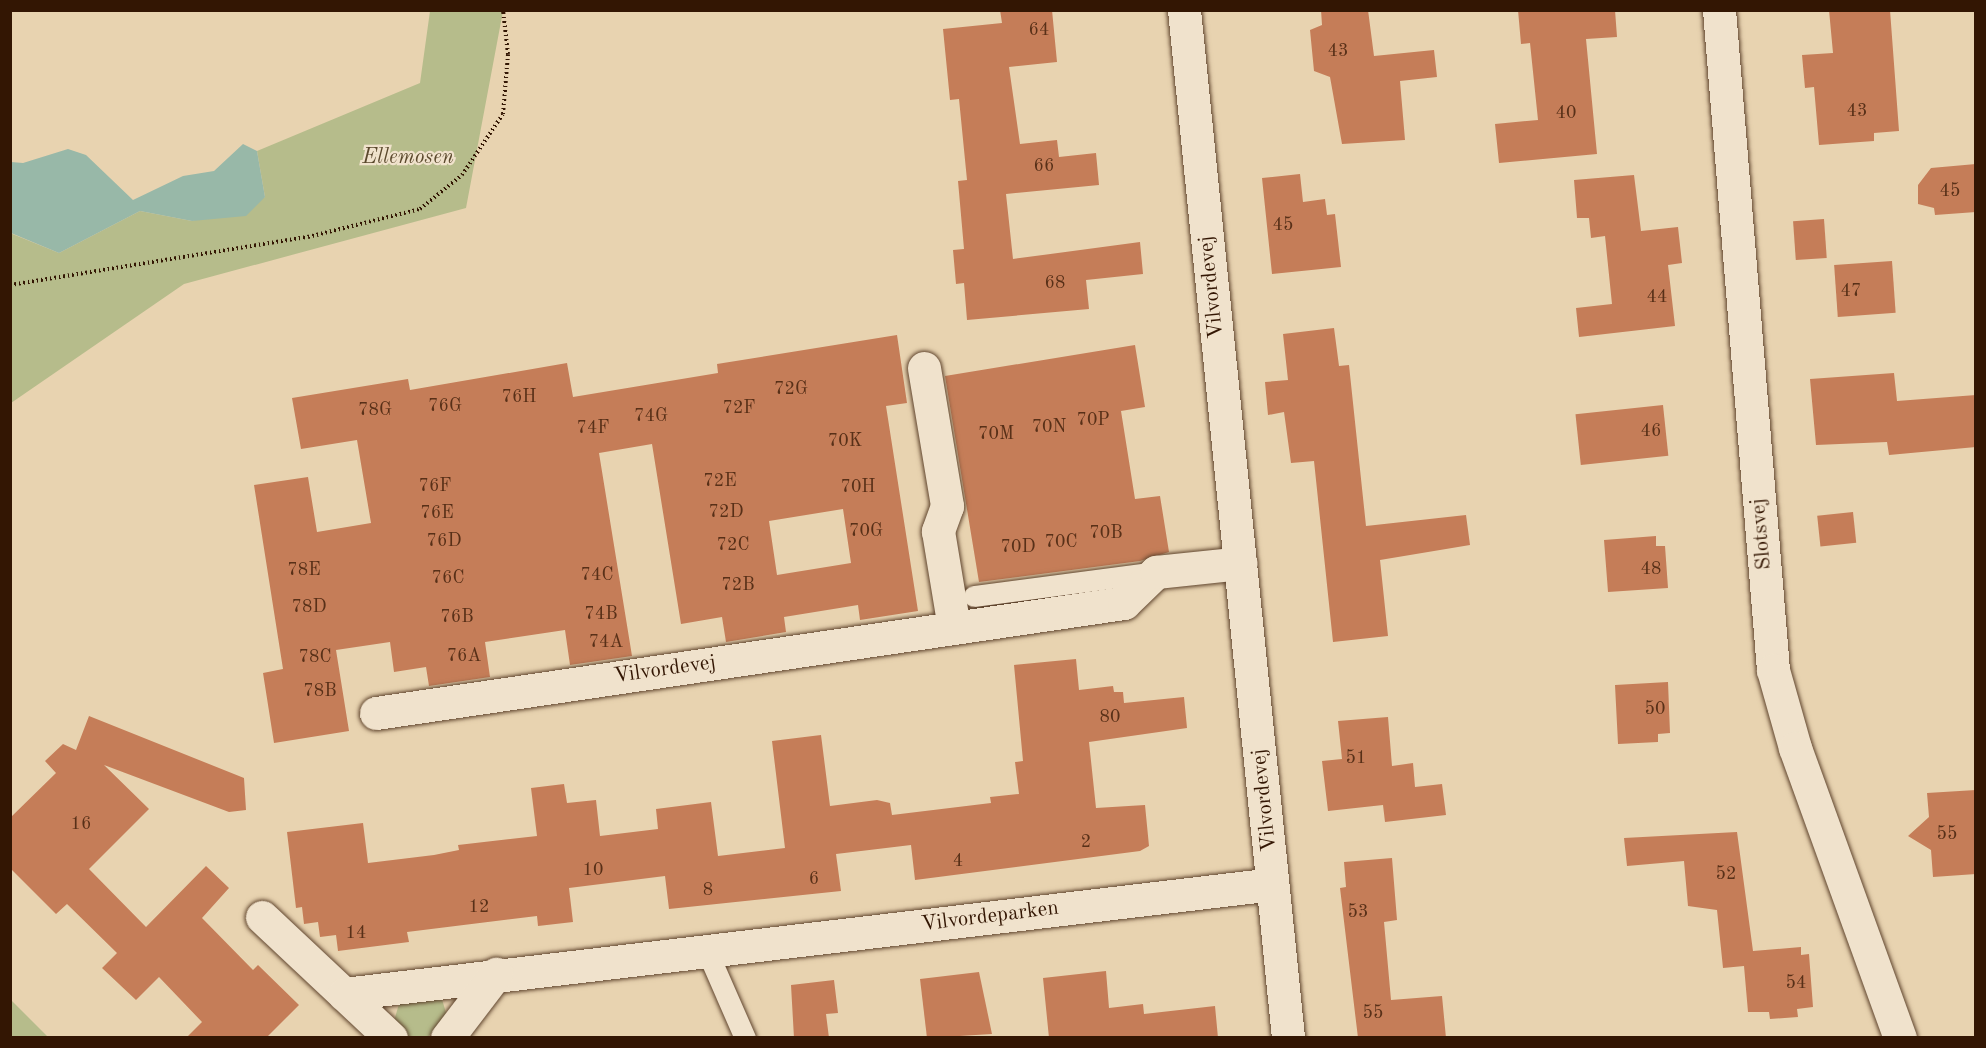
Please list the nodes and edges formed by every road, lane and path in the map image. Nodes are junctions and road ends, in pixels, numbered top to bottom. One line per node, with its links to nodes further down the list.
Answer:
1 (503, 10): 4 (path)
2 (1184, 10): 6 (street, Vilvordevej)
3 (1719, 10): 20 (street, Slotsvej)
4 (10, 285)
5 (924, 368): 9 (street)
6 (1241, 563): 7 (street); 11 (street, Vilvordevej)
7 (1156, 572): 8 (lane); 9 (street, Vilvordevej)
8 (974, 596)
9 (954, 628): 10 (street, Vilvordevej)
10 (376, 713)
11 (1273, 884): 13 (street, Vilvordeparken); 19 (street, Vilvordevej)
12 (262, 917): 15 (street)
13 (707, 951): 14 (street, Vilvordeparken); 18 (lane)
14 (496, 974): 15 (street, Vilvordeparken); 17 (street)
15 (344, 994): 16 (street)
16 (391, 1038)
17 (447, 1038)
18 (745, 1038)
19 (1288, 1038)
20 (1900, 1038)

